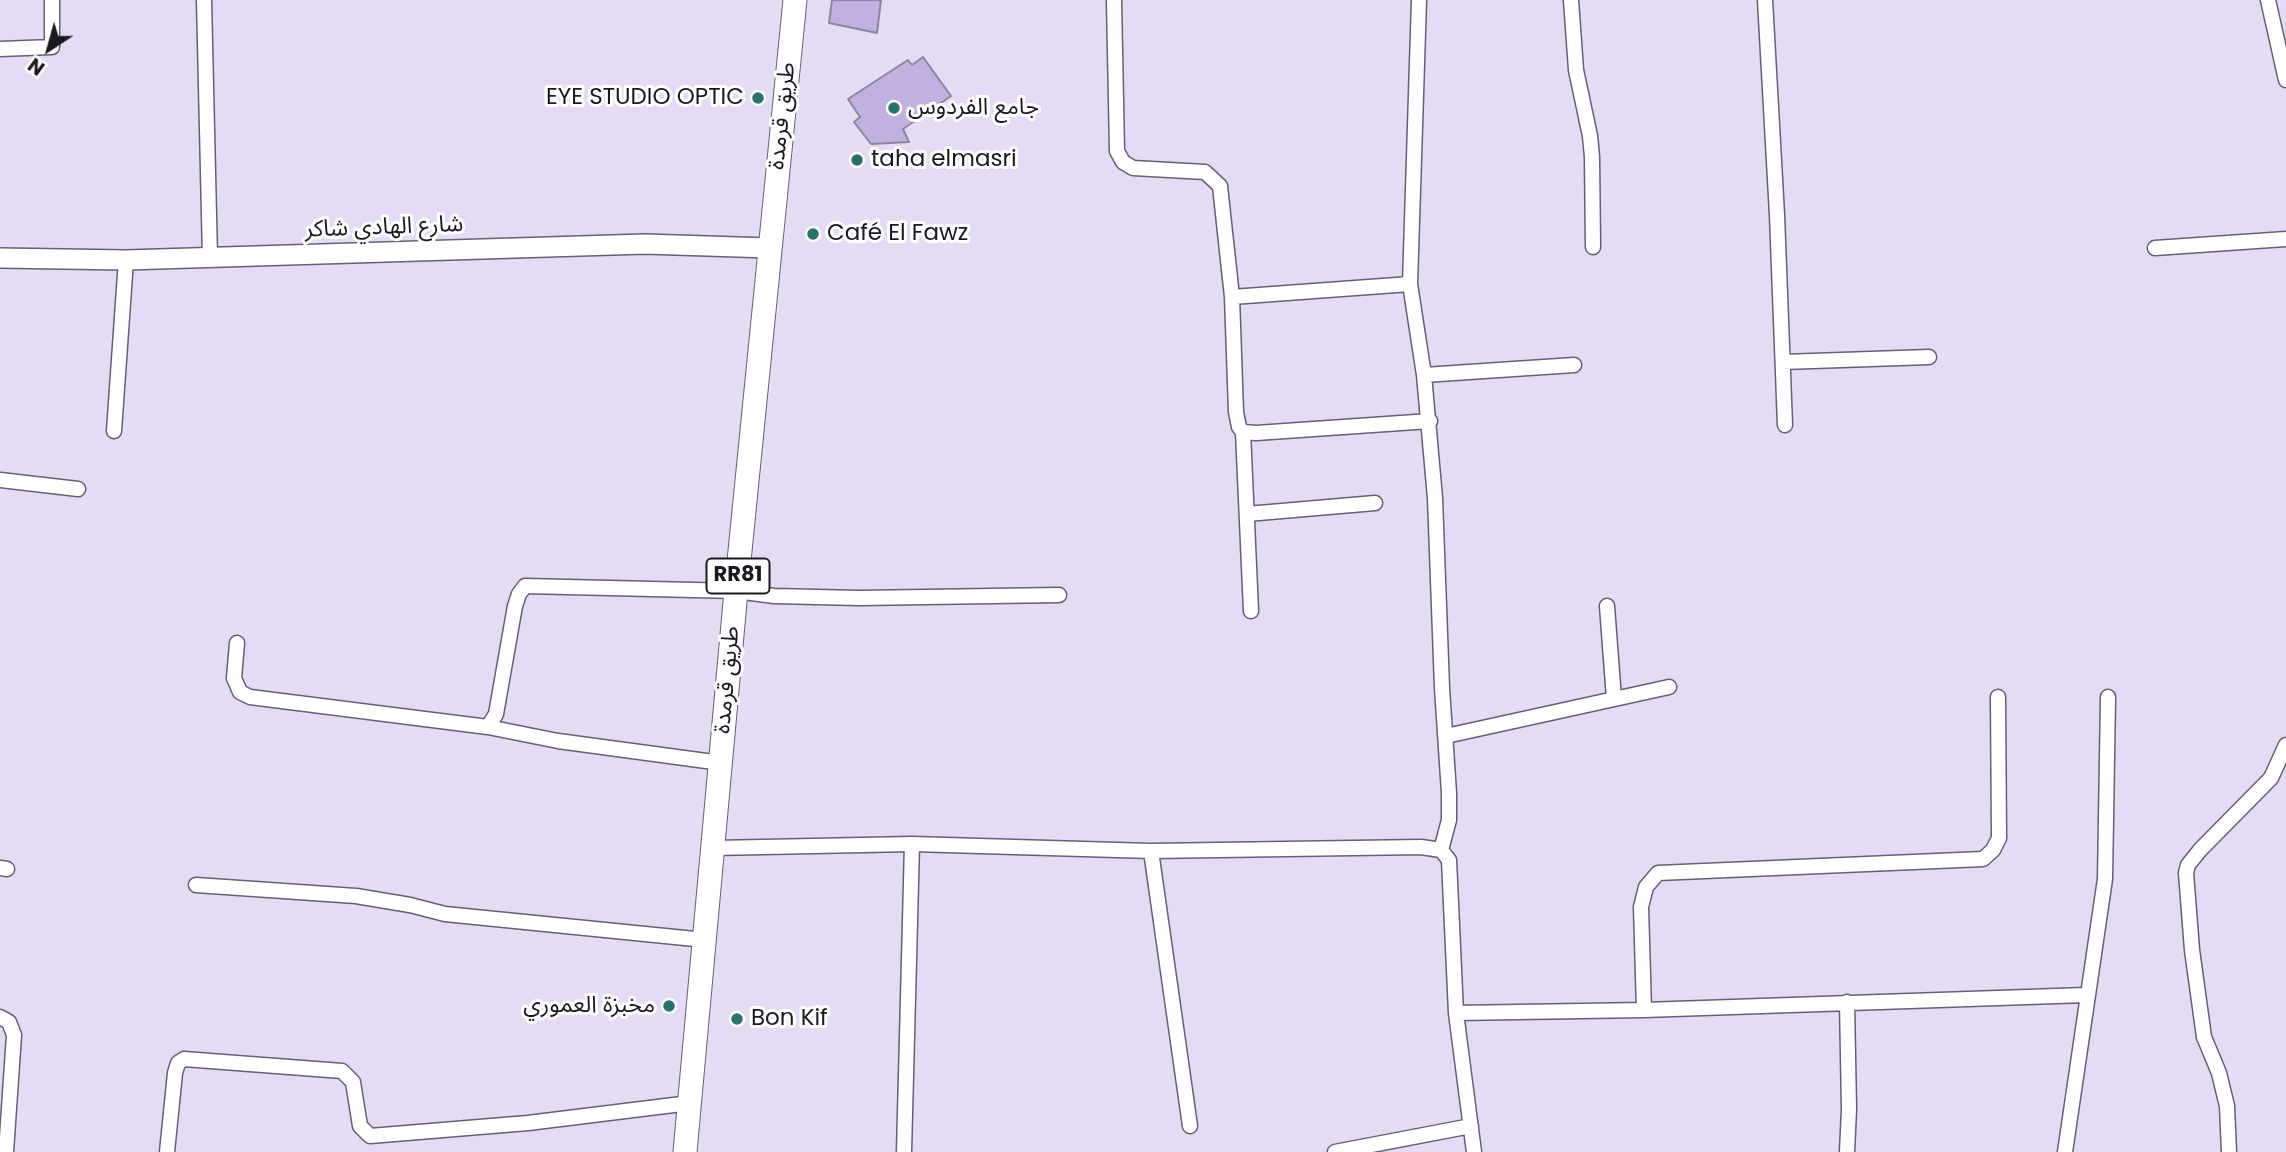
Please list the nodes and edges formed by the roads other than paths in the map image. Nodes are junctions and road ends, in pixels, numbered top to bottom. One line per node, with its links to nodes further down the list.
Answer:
1 (52, 0): 9 (street)
2 (204, 0): 16 (street)
3 (795, 0): 13 (main road, طريق قرمدة / RR81)
4 (1114, 0): 19 (street)
5 (1419, 0): 18 (street)
6 (1571, 0): 12 (street)
7 (1765, 0): 21 (street)
8 (2268, 0): 10 (street)
9 (0, 50)
10 (2286, 80)
11 (2286, 239): 14 (street)
12 (1592, 247)
13 (769, 248): 16 (street, شارع الهادي شاكر); 32 (main road, طريق قرمدة / RR81)
14 (2155, 248)
15 (0, 258): 17 (street, شارع الهادي شاكر)
16 (210, 258): 17 (street, شارع الهادي شاكر)
17 (126, 260): 26 (street)
18 (1410, 284): 19 (street); 23 (street)
19 (1232, 297): 27 (street)
20 (1929, 357): 21 (street)
21 (1783, 362): 25 (street)
22 (1574, 365): 23 (street)
23 (1424, 375): 24 (street)
24 (1430, 421): 27 (street); 42 (street)
25 (1785, 425)
26 (114, 431)
27 (1243, 432): 31 (street)
28 (0, 480): 29 (street)
29 (78, 489)
30 (1375, 503): 31 (street)
31 (1247, 514): 35 (street)
32 (736, 591): 33 (street); 41 (street); 44 (main road, طريق قرمدة / RR81)
33 (1059, 595)
34 (1607, 606): 40 (street)
35 (1251, 611)
36 (237, 643): 41 (street)
37 (1669, 687): 40 (street)
38 (1998, 697): 53 (street)
39 (2108, 697): 51 (street)
40 (1615, 699): 42 (street)
41 (488, 727): 44 (street)
42 (1446, 736): 47 (street)
43 (2286, 745): 67 (street)
44 (721, 763): 46 (main road, طريق قرمدة / RR81)
45 (912, 844): 46 (street); 48 (street); 62 (street)
46 (714, 848): 50 (main road, طريق قرمدة / RR81)
47 (1441, 850): 48 (street); 54 (street)
48 (1151, 851): 57 (street)
49 (196, 885): 50 (street)
50 (705, 940): 56 (main road, طريق قرمدة / RR81)
51 (2086, 995): 52 (street); 66 (street)
52 (1847, 1002): 53 (street); 65 (street)
53 (1644, 1010): 54 (street)
54 (1456, 1013): 58 (street)
55 (0, 1017): 59 (street)
56 (690, 1103): 60 (street); 61 (main road, طريق قرمدة / RR81)
57 (1191, 1126)
58 (1471, 1126): 63 (street); 64 (street)
59 (6, 1152)
60 (167, 1152)
61 (685, 1152)
62 (904, 1152)
63 (1335, 1152)
64 (1474, 1152)
65 (1847, 1152)
66 (2065, 1152)
67 (2229, 1152)

